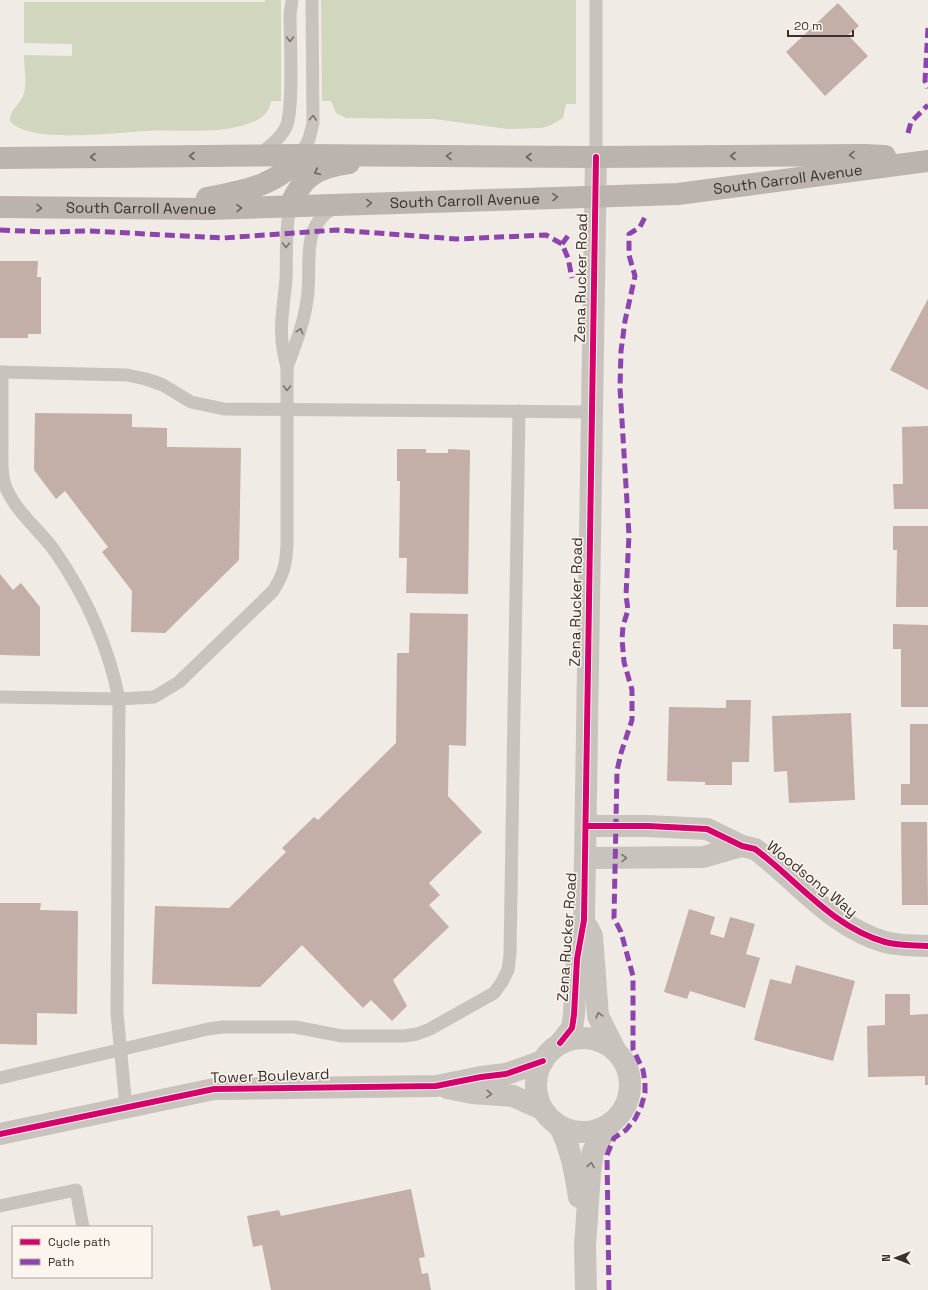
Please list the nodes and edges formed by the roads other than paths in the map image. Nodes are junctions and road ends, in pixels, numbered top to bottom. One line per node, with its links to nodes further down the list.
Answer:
1 (292, 0): 5 (lane, one-way to 5)
2 (312, 0): 4 (lane, one-way to 2)
3 (596, 0): 7 (lane)
4 (301, 155): 5 (main road, South Carroll Avenue); 6 (main road, South Carroll Avenue); 14 (main road)
5 (258, 156): 8 (main road, South Carroll Avenue, one-way to 8)
6 (424, 156): 7 (main road, South Carroll Avenue, one-way to 6); 12 (main road, one-way to 12)
7 (596, 157): 9 (main road, South Carroll Avenue, one-way to 7); 10 (street, Zena Rucker Road)
8 (0, 158)
9 (928, 160): 10 (main road, South Carroll Avenue)
10 (595, 196): 11 (main road, South Carroll Avenue, one-way to 10); 19 (street, Zena Rucker Road)
11 (339, 204): 12 (main road, South Carroll Avenue); 15 (lane, one-way to 11)
12 (290, 206): 14 (main road, South Carroll Avenue, one-way to 12); 15 (lane, one-way to 15)
13 (0, 207): 14 (main road, South Carroll Avenue, one-way to 14)
14 (167, 209)
15 (287, 367): 17 (lane, one-way to 17)
16 (1, 372): 17 (lane); 21 (lane)
17 (287, 409): 18 (lane); 21 (lane)
18 (519, 411): 19 (lane); 29 (lane)
19 (592, 412): 22 (street, Zena Rucker Road)
20 (0, 697): 21 (lane)
21 (119, 699): 29 (lane)
22 (586, 826): 23 (street, Woodsong Way); 24 (street, Zena Rucker Road)
23 (742, 846): 24 (street, Woodsong Way, one-way to 23); 26 (street, Woodsong Way)
24 (585, 858): 25 (street, Zena Rucker Road)
25 (584, 920): 27 (street, Zena Rucker Road); 28 (street, Zena Rucker Road, one-way to 25)
26 (928, 946)
27 (560, 1043): 28 (street); 30 (street)
28 (615, 1050): 35 (street)
29 (119, 1051): 31 (lane); 33 (lane)
30 (543, 1061): 32 (street, Tower Boulevard); 34 (street)
31 (0, 1078)
32 (436, 1086): 33 (street, Tower Boulevard); 34 (street, Tower Boulevard, one-way to 34)
33 (126, 1107): 37 (street, Tower Boulevard)
34 (542, 1109): 36 (street)
35 (610, 1124): 36 (street); 40 (street, one-way to 35)
36 (560, 1127): 40 (street)
37 (0, 1134)
38 (0, 1206): 39 (lane)
39 (83, 1226)
40 (585, 1246): 41 (street)
41 (586, 1290)

